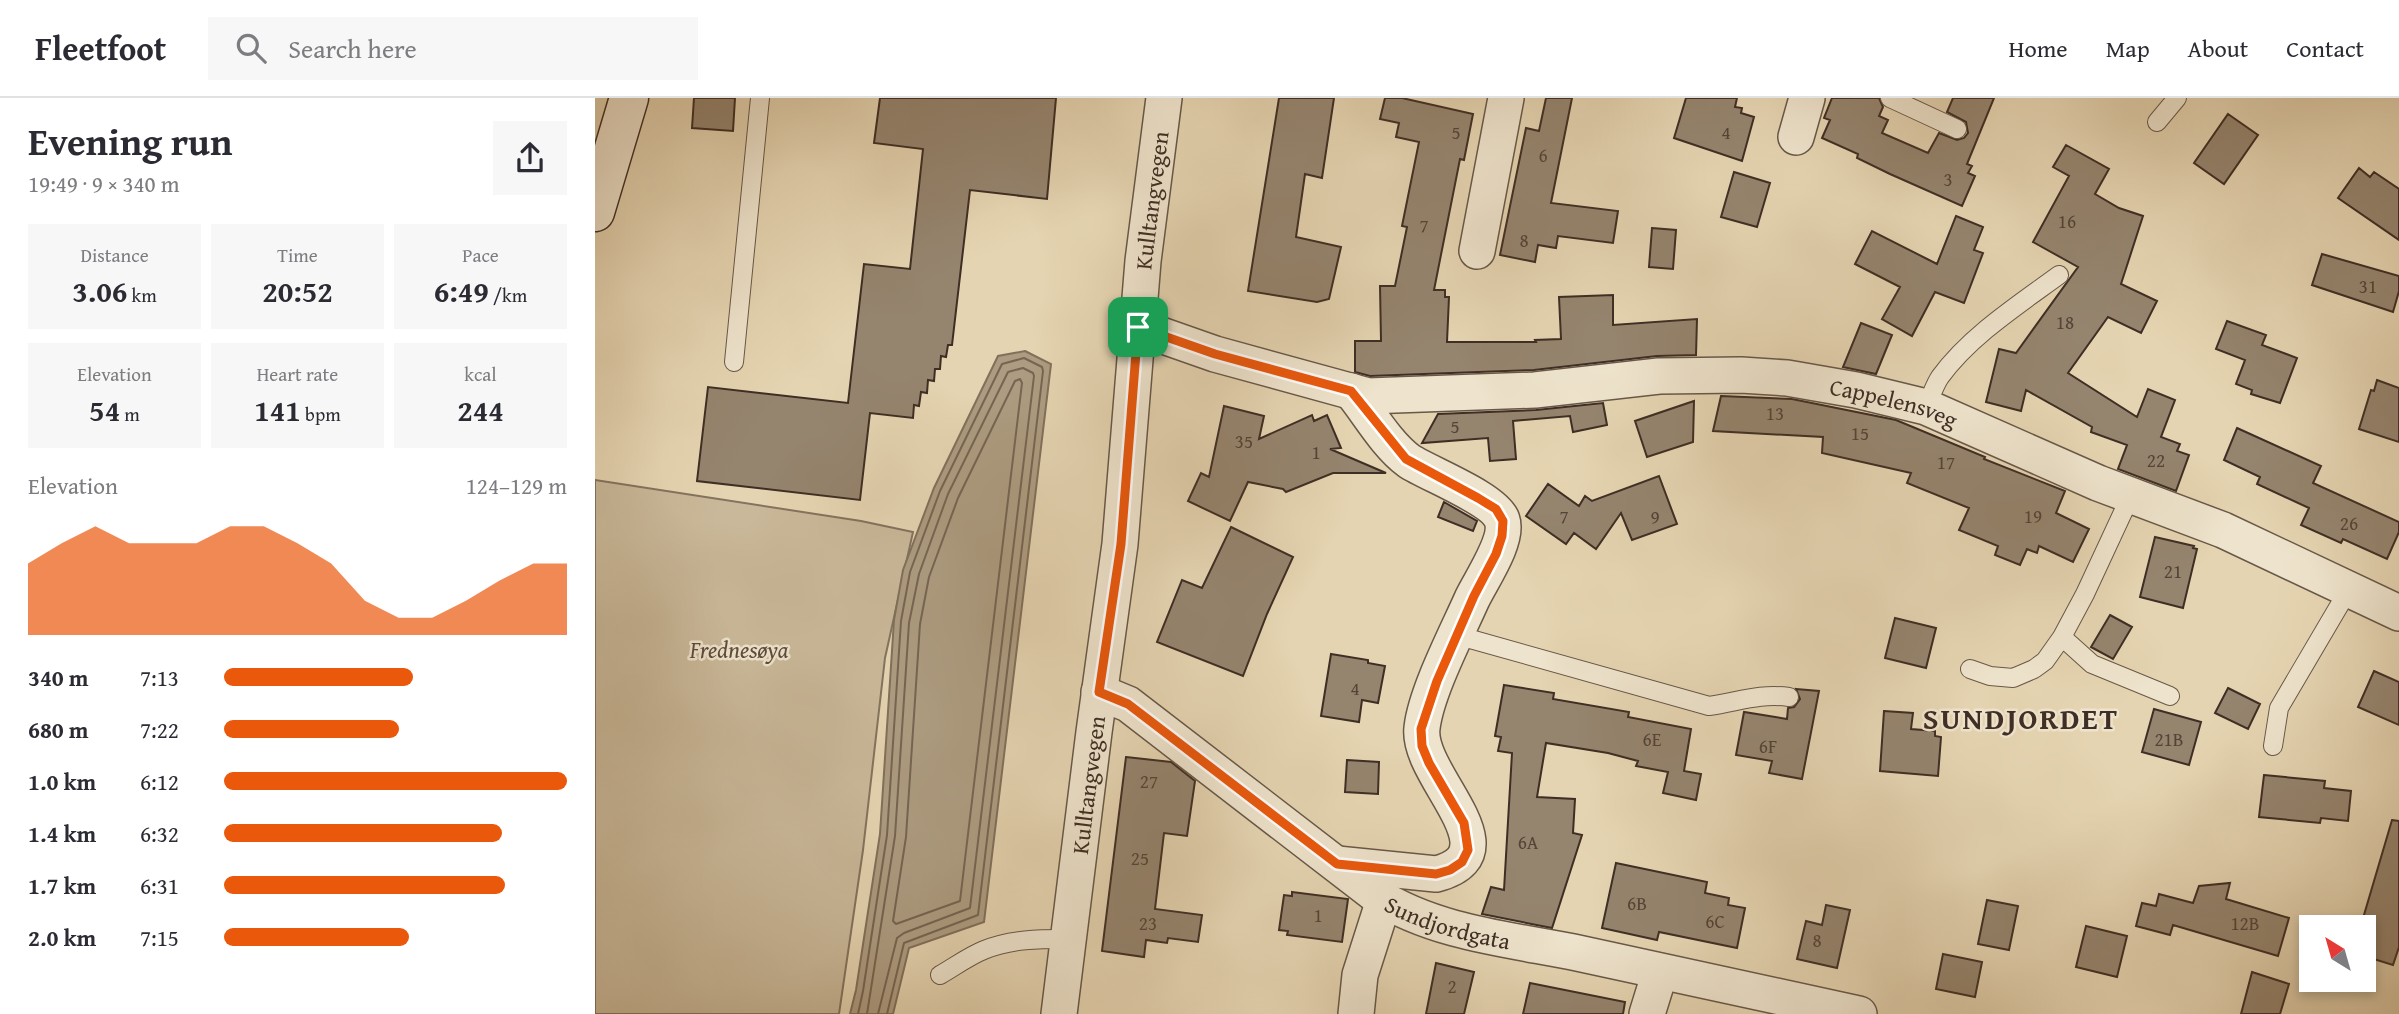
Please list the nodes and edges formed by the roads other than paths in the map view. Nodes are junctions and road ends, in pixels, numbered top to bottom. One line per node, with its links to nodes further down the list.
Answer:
1 (629, 98): 11 (street)
2 (760, 98): 16 (lane)
3 (1164, 98): 15 (street, Kulltangvegen)
4 (1506, 98): 13 (street)
5 (1807, 98): 10 (street)
6 (1890, 98): 9 (lane)
7 (2177, 98): 8 (lane)
8 (2157, 122)
9 (1957, 129)
10 (1796, 137)
11 (603, 153): 12 (street)
12 (595, 212)
13 (1477, 251)
14 (2059, 275): 18 (lane)
15 (1138, 327): 17 (street, Cappelensveg); 25 (street, Kulltangvegen)
16 (734, 362)
17 (1351, 391): 18 (street, Cappelensveg); 22 (street)
18 (1926, 407): 19 (street, Cappelensveg)
19 (2130, 495): 20 (street, Cappelensveg); 23 (lane)
20 (2349, 589): 21 (street, Cappelensveg); 28 (lane)
21 (2399, 612)
22 (1456, 635): 27 (lane); 29 (street)
23 (2062, 636): 24 (lane); 26 (lane)
24 (1970, 669)
25 (1099, 692): 29 (street, Sundjordgata); 31 (street, Kulltangvegen)
26 (2170, 696)
27 (1789, 697)
28 (2273, 746)
29 (1337, 864): 30 (street, Sundjordgata)
30 (1384, 900): 32 (street, Sundjordgata); 35 (street)
31 (1067, 939): 33 (lane); 34 (street, Kulltangvegen)
32 (1660, 972): 36 (street); 37 (street, Sundjordgata)
33 (940, 975)
34 (1059, 1014)
35 (1356, 1014)
36 (1647, 1014)
37 (1859, 1014)

